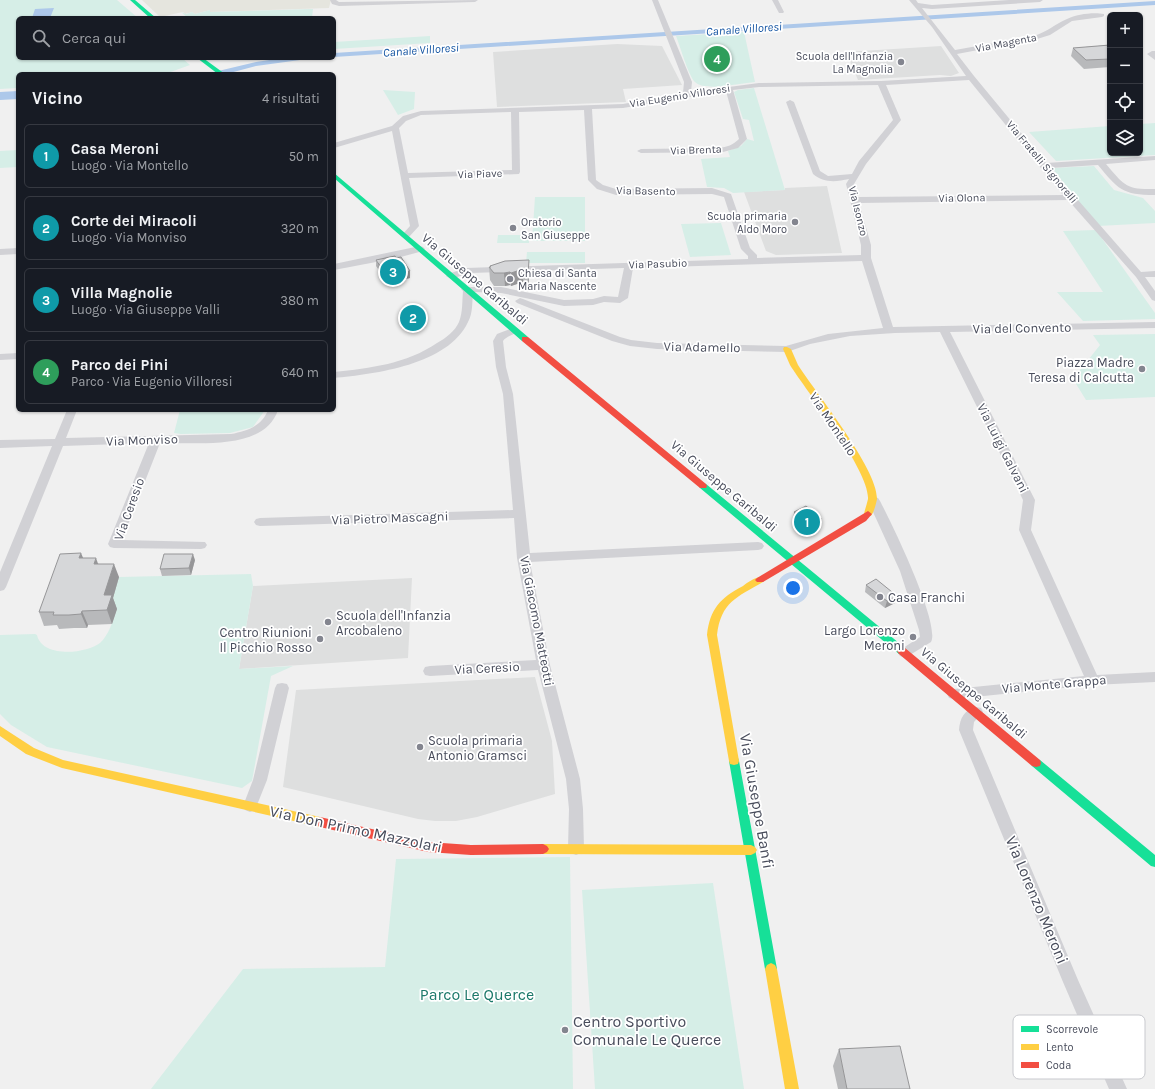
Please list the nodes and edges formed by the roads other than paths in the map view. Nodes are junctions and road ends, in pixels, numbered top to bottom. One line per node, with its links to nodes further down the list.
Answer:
1 (132, 0): 11 (street)
2 (475, 0): 6 (street)
3 (656, 0): 20 (street)
4 (775, 0): 9 (street)
5 (1040, 0): 8 (street)
6 (438, 1): 7 (street)
7 (335, 2)
8 (914, 3): 12 (street, Via Fratelli Signorelli)
9 (781, 12)
10 (1102, 15): 12 (street, Via Magenta)
11 (151, 16)
12 (954, 52): 19 (street, Via Fratelli Signorelli)
13 (1155, 53): 14 (street)
14 (1155, 58)
15 (202, 60): 16 (street)
16 (208, 65): 17 (street); 18 (street)
17 (213, 72)
18 (220, 72)
19 (971, 78): 21 (street, Via Eugenio Villoresi); 33 (street, Via Fratelli Signorelli)
20 (688, 82): 23 (street); 24 (street)
21 (881, 83): 22 (street, Via Eugenio Villoresi); 35 (street, Via Isonzo)
22 (729, 88): 23 (street, Via Eugenio Villoresi); 30 (street, Via Brenta)
23 (706, 92): 24 (street, Via Eugenio Villoresi)
24 (687, 96): 26 (street, Via Eugenio Villoresi)
25 (790, 102): 35 (street)
26 (588, 107): 27 (street, Via Eugenio Villoresi); 45 (street, Via Basento)
27 (515, 110): 28 (street, Via Eugenio Villoresi); 34 (street, Via Piave)
28 (395, 128): 29 (street, Via Eugenio Villoresi); 34 (street)
29 (336, 145)
30 (642, 150)
31 (1155, 158): 32 (street)
32 (1100, 162): 33 (street); 37 (street)
33 (1045, 166): 38 (street, Via Fratelli Signorelli)
34 (405, 176): 40 (street)
35 (853, 176): 39 (street, Via Isonzo)
36 (336, 177): 40 (street, Via Giuseppe Garibaldi)
37 (1155, 192)
38 (1070, 196): 39 (street, Via Olona); 49 (street, Via Fratelli Signorelli)
39 (855, 200): 44 (street, Via Isonzo)
40 (405, 236): 41 (street, Via Giuseppe Garibaldi)
41 (420, 250): 47 (street); 50 (street, Via Giuseppe Garibaldi)
42 (16, 251): 43 (street)
43 (0, 252)
44 (866, 258): 45 (street, Via Pasubio); 57 (street, Via Isonzo)
45 (750, 261): 46 (street, Via Pasubio)
46 (629, 265): 50 (street, Via Pasubio); 51 (street)
47 (336, 267)
48 (1155, 274): 49 (street)
49 (1139, 275): 52 (street, Via Fratelli Signorelli)
50 (451, 276): 51 (street, Via Giuseppe Garibaldi)
51 (467, 290): 56 (street, Via Giuseppe Garibaldi); 61 (street)
52 (1155, 298)
53 (520, 301): 58 (street, Via Adamello)
54 (1155, 325): 55 (street, Via del Convento)
55 (943, 329): 57 (street, Via del Convento); 79 (street, Via Luigi Galvani)
56 (514, 330): 68 (street, Via Giacomo Matteotti); 73 (street, Via Giuseppe Garibaldi)
57 (889, 330): 58 (street, Via Adamello)
58 (787, 349): 67 (street, Via Montello)
59 (16, 356): 60 (street)
60 (0, 357)
61 (336, 375)
62 (71, 412): 65 (street)
63 (272, 412): 64 (street, Via Monviso)
64 (156, 439): 65 (street, Via Monviso); 70 (street, Via Ceresio)
65 (60, 442): 66 (street, Via Monviso); 74 (street)
66 (0, 444)
67 (874, 501): 73 (street); 75 (street, Via Montello)
68 (520, 514): 69 (street, Via Pietro Mascagni); 72 (street, Via Giacomo Matteotti)
69 (260, 522)
70 (202, 545)
71 (758, 546): 72 (street)
72 (523, 558): 76 (street, Via Giacomo Matteotti)
73 (794, 561): 75 (street, Via Giuseppe Garibaldi); 86 (street, Via Giuseppe Banfi)
74 (0, 585)
75 (905, 653): 81 (street, Via Giuseppe Garibaldi)
76 (543, 665): 77 (street, Via Ceresio); 85 (street, Via Giacomo Matteotti)
77 (430, 671)
78 (1155, 677): 79 (street, Via Monte Grappa)
79 (1093, 680): 81 (street, Via Monte Grappa)
80 (282, 688): 84 (street)
81 (954, 694): 82 (street, Via Giuseppe Garibaldi)
82 (976, 712): 87 (street, Via Giuseppe Garibaldi); 88 (street, Via Lorenzo Meroni)
83 (0, 730): 84 (street, Via Don Primo Mazzolari)
84 (250, 806): 85 (street, Via Don Primo Mazzolari)
85 (576, 848): 86 (street, Via Don Primo Mazzolari)
86 (751, 850): 90 (street, Via Giuseppe Banfi)
87 (1155, 862)
88 (1085, 1015)
89 (1114, 1079): 91 (street, Via Lorenzo Meroni)
90 (792, 1089)
91 (1118, 1089)

